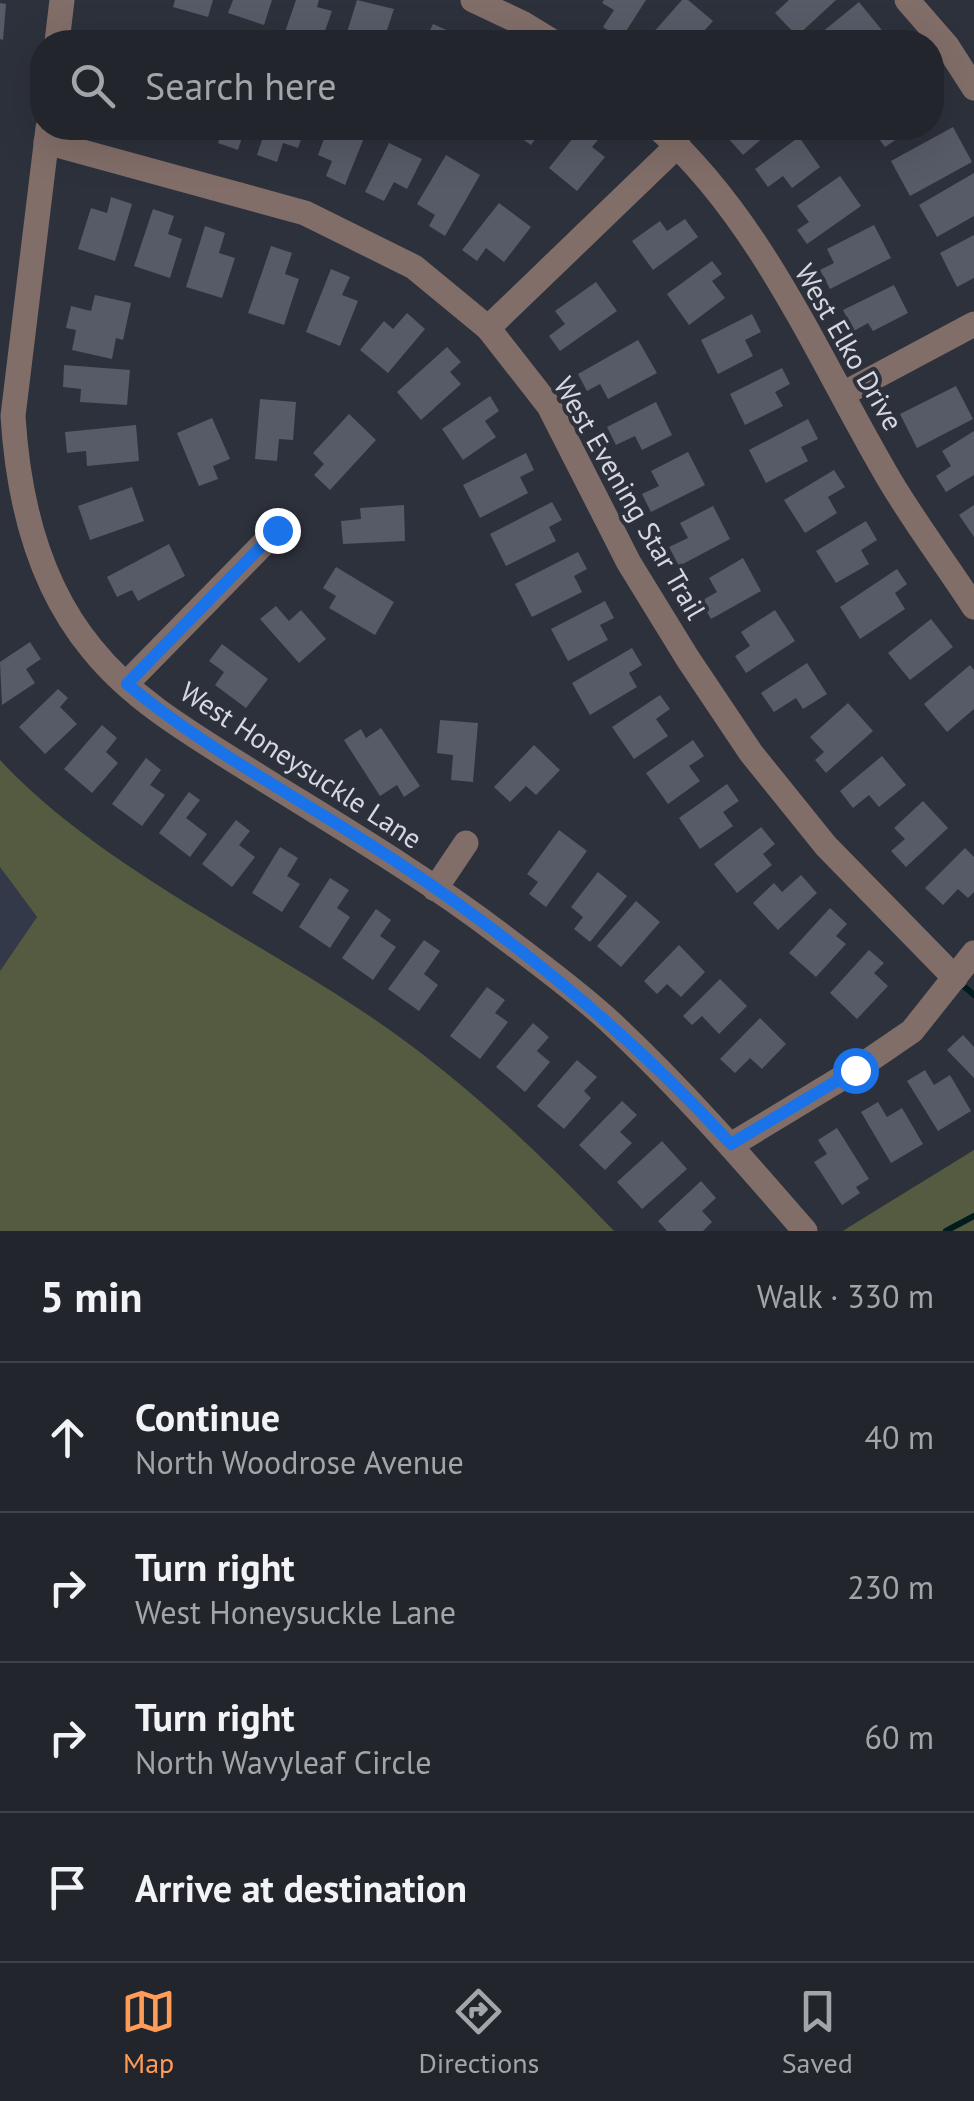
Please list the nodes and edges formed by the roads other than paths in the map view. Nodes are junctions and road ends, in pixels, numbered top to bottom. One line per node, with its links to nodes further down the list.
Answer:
1 (62, 0): 4 (street)
2 (474, 0): 5 (street)
3 (908, 0): 6 (street)
4 (59, 30)
5 (534, 30)
6 (933, 30)
7 (944, 42): 8 (street)
8 (974, 88)
9 (46, 140): 18 (street, West Honeysuckle Lane)
10 (64, 140): 14 (street, West Evening Star Trail)
11 (672, 140): 12 (street, West Elko Drive)
12 (678, 145): 14 (street); 15 (street, West Elko Drive)
13 (974, 324): 15 (street)
14 (488, 328): 22 (street, West Evening Star Trail)
15 (843, 394): 17 (street, West Elko Drive)
16 (277, 530): 18 (street)
17 (974, 607)
18 (127, 684): 20 (street, West Honeysuckle Lane)
19 (466, 843): 20 (street, West Honeysuckle Lane)
20 (436, 889): 23 (street, West Honeysuckle Lane)
21 (974, 954): 22 (street)
22 (954, 978): 23 (street)
23 (731, 1144): 24 (street, West Honeysuckle Lane)
24 (804, 1231)

